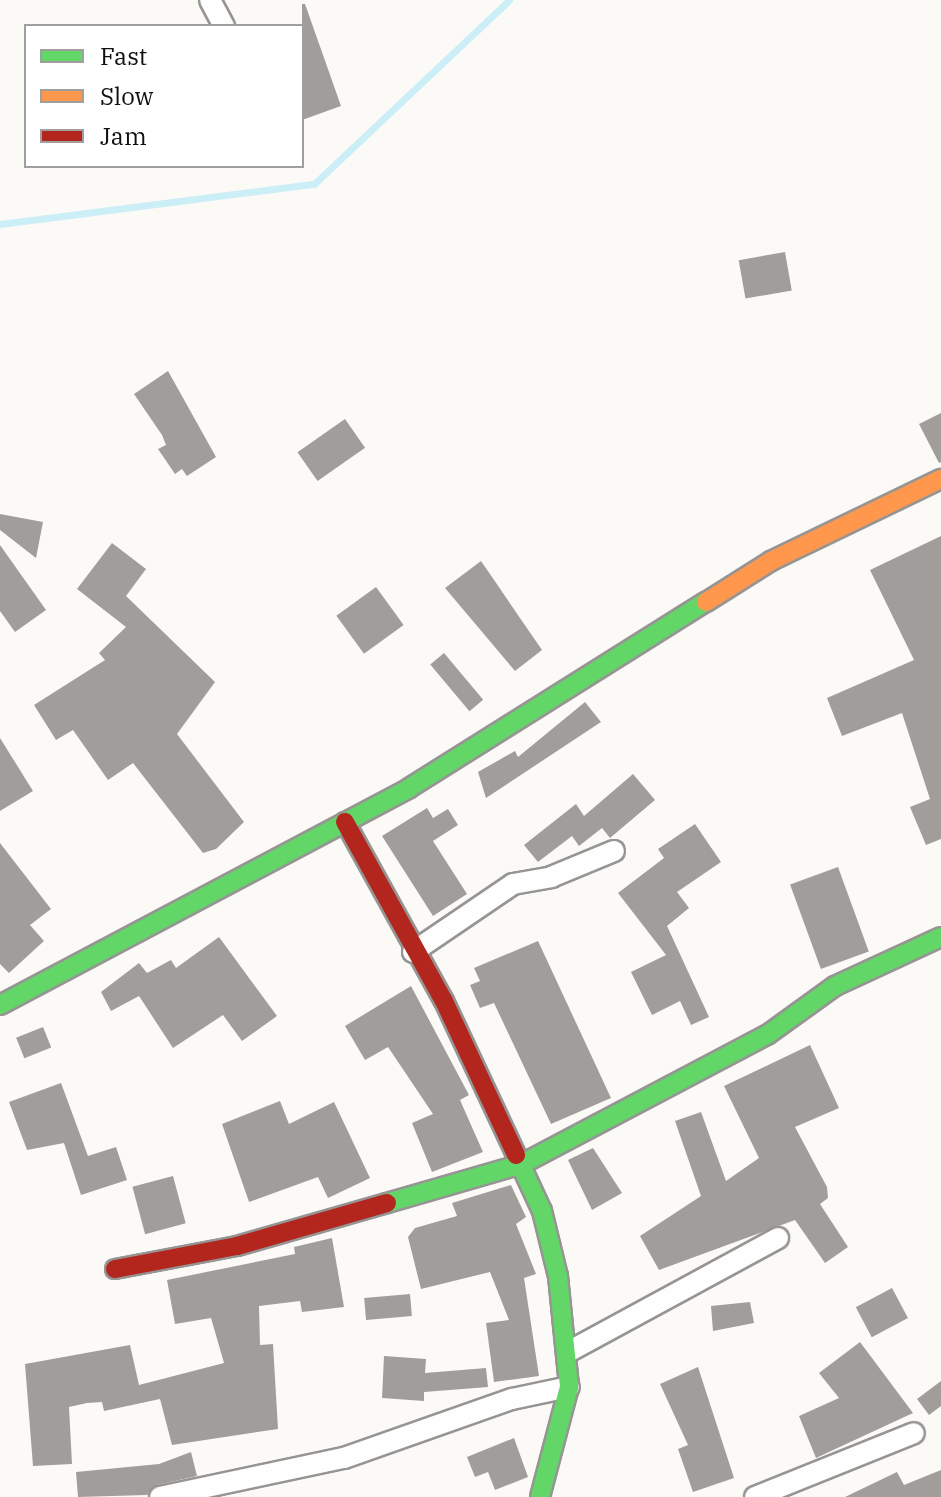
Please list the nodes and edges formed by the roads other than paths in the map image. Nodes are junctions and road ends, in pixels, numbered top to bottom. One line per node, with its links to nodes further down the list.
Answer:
1 (210, 0): 2 (street)
2 (223, 24)
3 (941, 479): 4 (street)
4 (345, 822): 7 (street); 8 (street)
5 (614, 851): 7 (street)
6 (941, 937): 9 (street)
7 (413, 952): 9 (street)
8 (0, 1005)
9 (522, 1164): 11 (street); 12 (street)
10 (778, 1238): 12 (street)
11 (115, 1269)
12 (568, 1352): 13 (street)
13 (569, 1387): 15 (street); 16 (street)
14 (914, 1433): 17 (street)
15 (160, 1497)
16 (540, 1497)
17 (755, 1497)

